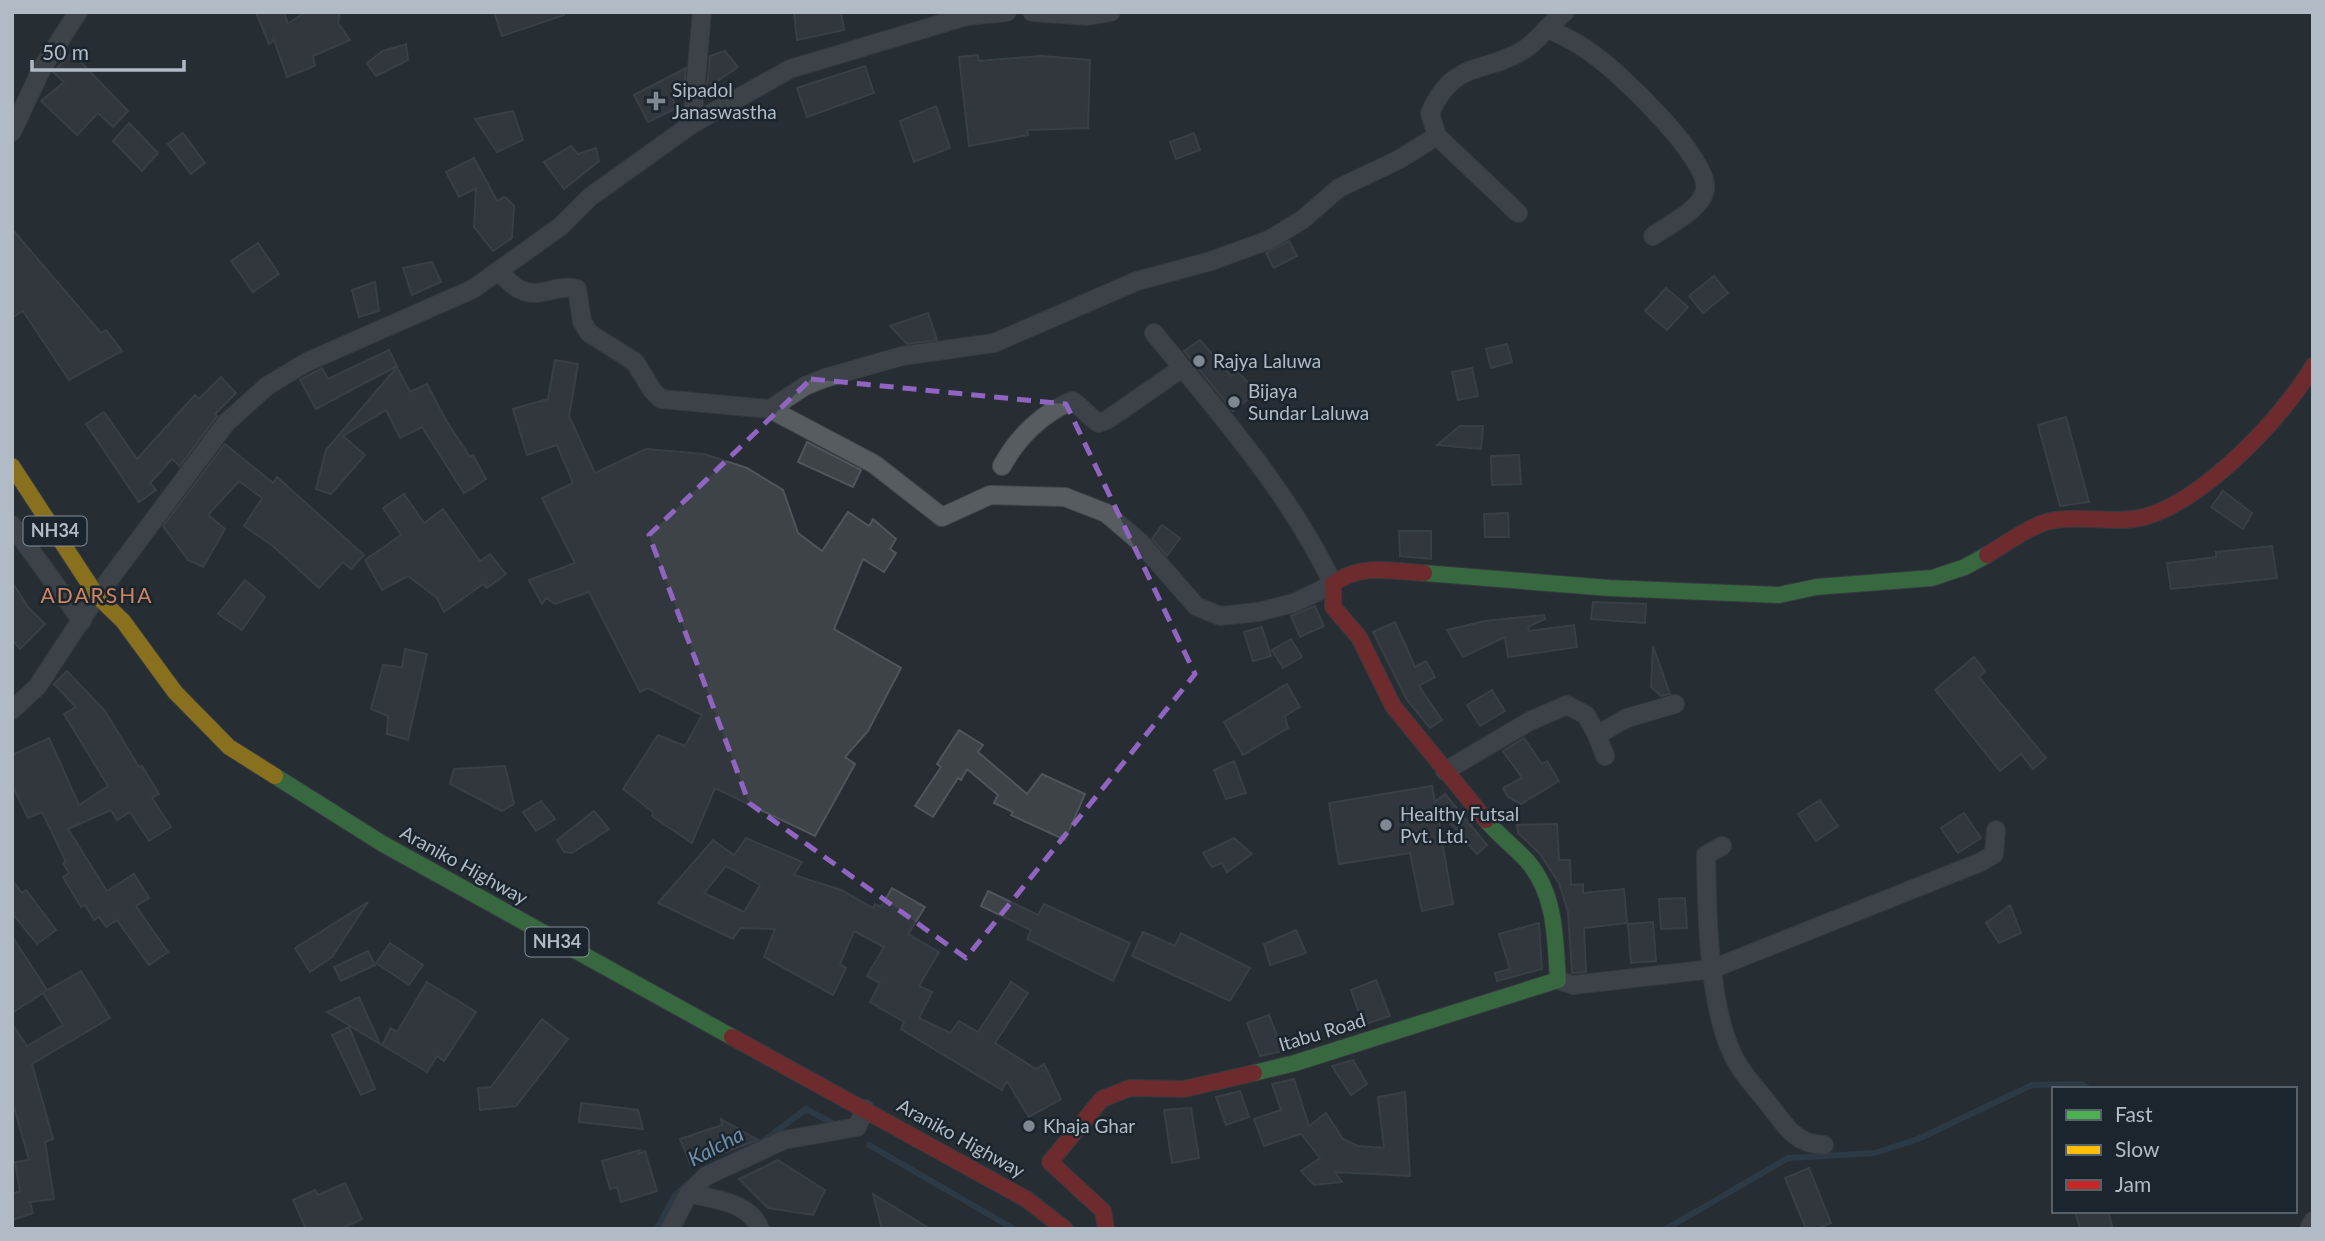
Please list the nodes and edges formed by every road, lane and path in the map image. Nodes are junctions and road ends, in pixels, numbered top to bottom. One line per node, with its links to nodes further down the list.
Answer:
1 (78, 12): 11 (street)
2 (702, 12): 10 (street)
3 (1007, 12): 8 (street)
4 (1032, 12): 5 (street)
5 (1041, 12): 6 (street)
6 (1111, 12)
7 (1565, 12): 9 (street)
8 (967, 14): 10 (street)
9 (1548, 28): 12 (street); 14 (street)
10 (692, 124): 15 (street)
11 (12, 132)
12 (1437, 136): 13 (street); 19 (street)
13 (1518, 212)
14 (1653, 236)
15 (499, 272): 19 (street); 24 (street)
16 (1154, 333): 18 (street)
17 (2313, 366): 23 (main road)
18 (1182, 368): 21 (street); 23 (street)
19 (770, 409): 23 (street)
20 (12, 466): 24 (main road, Araniko Highway / NH34)
21 (1002, 466)
22 (12, 525): 25 (street)
23 (1333, 583): 30 (main road)
24 (97, 596): 25 (street); 35 (main road, Araniko Highway / NH34)
25 (82, 621): 27 (street)
26 (1675, 704): 28 (street)
27 (12, 710)
28 (1597, 735): 29 (street); 30 (street)
29 (1605, 756)
30 (1445, 771): 34 (main road)
31 (1996, 830): 33 (street)
32 (1722, 846): 33 (street)
33 (1712, 970): 34 (street); 36 (street)
34 (1558, 979): 42 (main road, Itabu Road)
35 (865, 1109): 37 (street); 41 (main road, Araniko Highway / NH34)
36 (1824, 1145)
37 (689, 1193): 39 (street); 40 (street)
38 (2313, 1221): 43 (street)
39 (670, 1229)
40 (760, 1229)
41 (1065, 1229)
42 (1106, 1229)
43 (2309, 1229)

